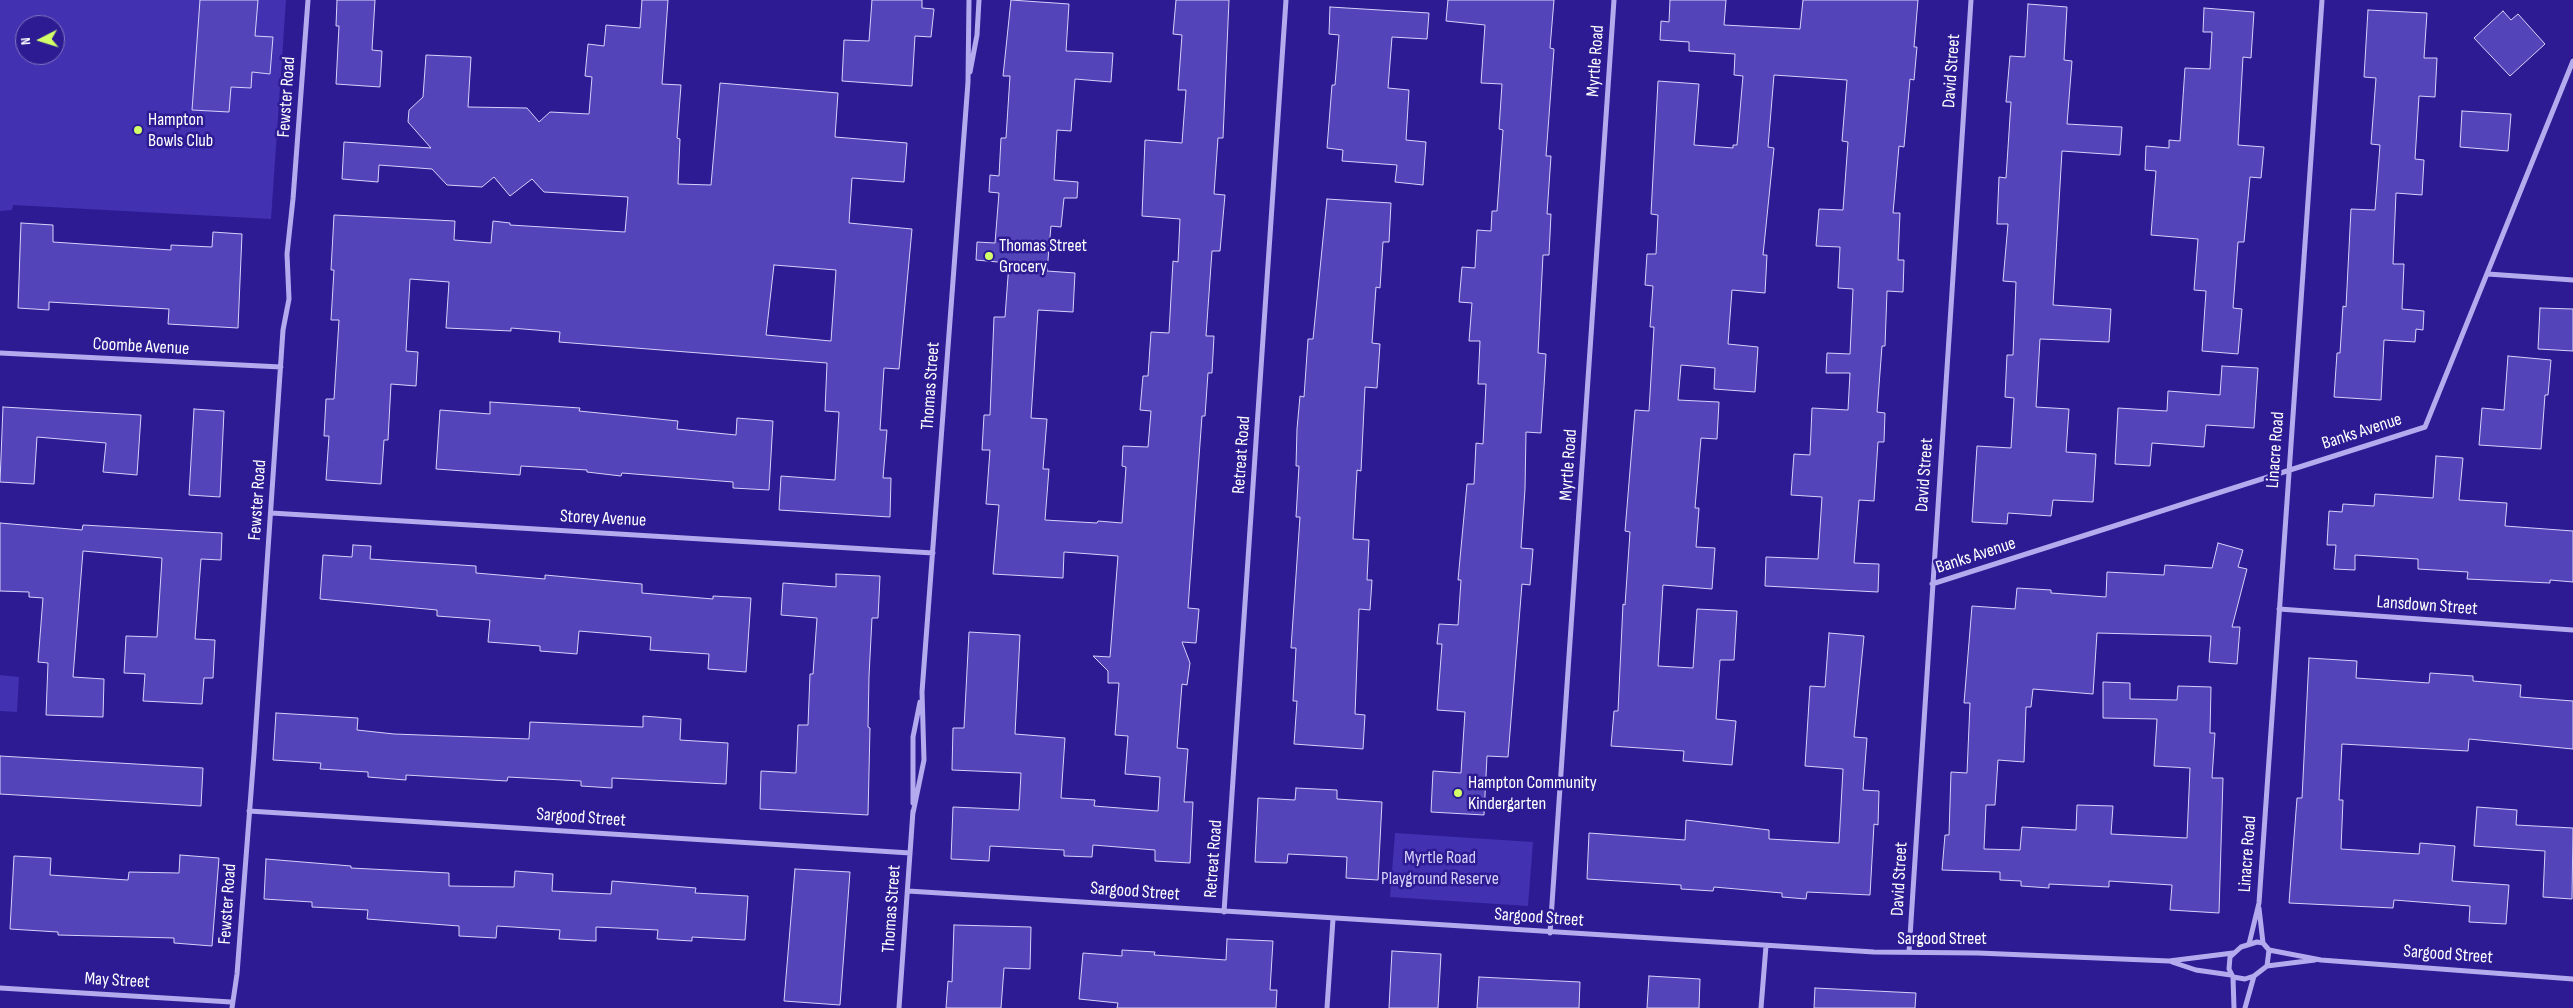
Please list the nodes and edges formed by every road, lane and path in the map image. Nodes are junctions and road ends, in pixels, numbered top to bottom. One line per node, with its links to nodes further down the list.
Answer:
1 (308, 0): 13 (street, Fewster Road)
2 (969, 0): 9 (street, Thomas Street)
3 (979, 0): 9 (street, Thomas Street)
4 (1286, 0): 26 (street, Retreat Road)
5 (1614, 0): 28 (street, Myrtle Road)
6 (1971, 0): 17 (street, David Street)
7 (2322, 0): 14 (street, Linacre Road)
8 (2573, 61): 10 (street, Banks Avenue)
9 (968, 82): 16 (street, Thomas Street)
10 (2488, 274): 11 (street); 14 (street, Banks Avenue)
11 (2573, 280)
12 (0, 353): 13 (street, Coombe Avenue)
13 (281, 367): 15 (street, Fewster Road)
14 (2288, 470): 17 (street, Banks Avenue); 18 (street, Linacre Road)
15 (271, 513): 16 (street, Storey Avenue); 21 (street, Fewster Road)
16 (933, 553): 20 (street, Thomas Street)
17 (1932, 584): 33 (street, David Street)
18 (2279, 609): 19 (street, Lansdown Street); 25 (street, Linacre Road)
19 (2573, 630)
20 (922, 692): 22 (street, Thomas Street); 22 (street, Thomas Street)
21 (249, 811): 23 (street, Sargood Street); 42 (street, Fewster Road)
22 (913, 813): 23 (street, Thomas Street)
23 (910, 853): 24 (street, Thomas Street)
24 (908, 891): 26 (street, Sargood Street); 43 (street, Thomas Street)
25 (2258, 903): 29 (street, Linacre Road); 30 (street, Linacre Road)
26 (1224, 912): 27 (street, Sargood Street)
27 (1333, 919): 28 (street, Sargood Street); 44 (street)
28 (1550, 933): 31 (street, Sargood Street)
29 (2263, 943): 30 (street); 32 (street)
30 (2249, 944): 34 (street)
31 (1766, 946): 33 (street, Sargood Street); 45 (street)
32 (2269, 950): 35 (street, Sargood Street); 37 (street)
33 (1909, 952): 36 (street, Sargood Street)
34 (2233, 953): 36 (street, Sargood Street); 38 (street)
35 (2321, 960): 37 (street, Sargood Street); 40 (street, Sargood Street)
36 (2169, 961): 38 (street, Sargood Street)
37 (2267, 966): 39 (street)
38 (2232, 976): 39 (street); 46 (street)
39 (2254, 976): 47 (street)
40 (2573, 979)
41 (0, 988): 42 (street, May Street)
42 (231, 1006)
43 (899, 1008)
44 (1327, 1008)
45 (1762, 1008)
46 (2234, 1008)
47 (2245, 1008)

